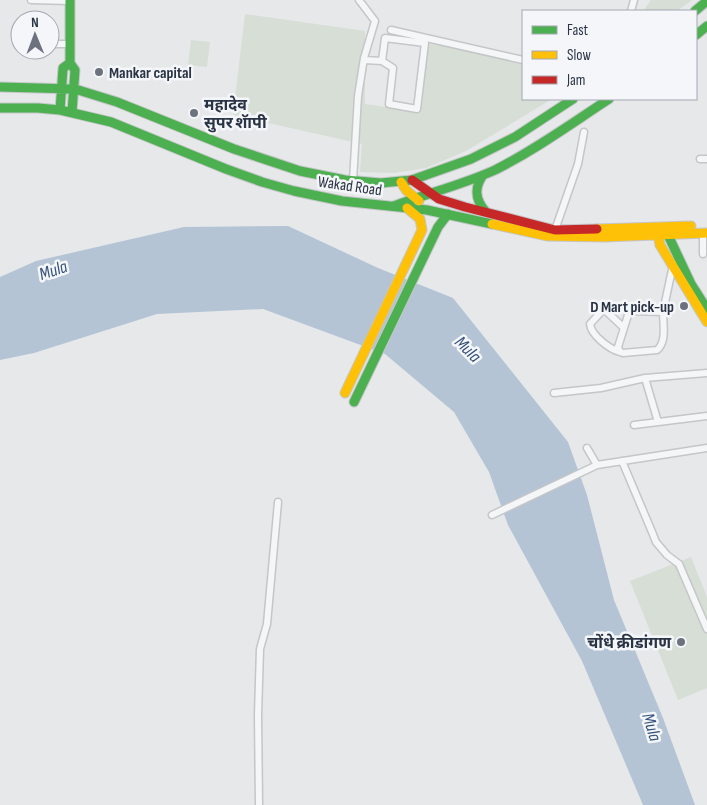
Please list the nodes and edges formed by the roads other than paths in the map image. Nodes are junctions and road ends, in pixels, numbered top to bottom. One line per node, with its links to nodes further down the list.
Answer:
1 (31, 0): 2 (street)
2 (70, 0): 10 (main road)
3 (359, 0): 11 (street)
4 (707, 1): 5 (main road)
5 (695, 10)
6 (707, 26): 8 (main road)
7 (391, 30): 12 (street)
8 (697, 34)
9 (60, 44): 10 (street)
10 (70, 44): 14 (main road)
11 (364, 60): 13 (street); 26 (street)
12 (522, 60)
13 (382, 61): 13 (street)
14 (70, 63): 16 (main road); 17 (main road)
15 (0, 87): 16 (main road, Wakad Road)
16 (62, 88): 17 (main road, Wakad Road); 21 (main road)
17 (75, 89): 22 (main road); 26 (main road, Wakad Road)
18 (571, 100): 25 (main road, Wakad Road)
19 (607, 100): 24 (main road)
20 (0, 108): 21 (main road, Wakad Road)
21 (60, 110): 22 (main road, Wakad Road)
22 (72, 112): 30 (main road, Wakad Road)
23 (584, 132): 35 (street)
24 (484, 174): 28 (main road); 33 (main road)
25 (412, 180): 27 (main road, Wakad Road); 28 (main road, Wakad Road)
26 (353, 181): 27 (main road, Wakad Road)
27 (401, 182): 29 (main road)
28 (430, 194): 29 (main road); 33 (main road, Wakad Road)
29 (416, 197): 30 (main road); 32 (main road)
30 (394, 206): 31 (main road, Wakad Road)
31 (406, 208): 32 (main road, Wakad Road); 47 (main road)
32 (435, 212): 34 (main road, Wakad Road)
33 (485, 212): 35 (main road, Wakad Road)
34 (448, 214): 36 (main road, Wakad Road); 49 (main road)
35 (555, 230): 36 (main road, Wakad Road)
36 (662, 231): 37 (main road, Wakad Road); 39 (main road); 40 (main road)
37 (706, 231): 38 (street)
38 (703, 254)
39 (673, 265): 41 (street); 42 (main road)
40 (707, 309)
41 (663, 312): 43 (street); 44 (street)
42 (707, 322)
43 (624, 328): 44 (street); 44 (street)
44 (620, 352)
45 (707, 373): 46 (street)
46 (645, 378): 48 (street); 51 (street)
47 (345, 393)
48 (554, 393)
49 (354, 402)
50 (707, 416): 51 (street)
51 (658, 422): 52 (street)
52 (634, 425)
53 (587, 448): 56 (street)
54 (707, 448): 55 (street)
55 (622, 461): 56 (street); 59 (street)
56 (597, 465): 58 (street)
57 (278, 502): 60 (street)
58 (492, 516)
59 (707, 629)
60 (258, 805)

